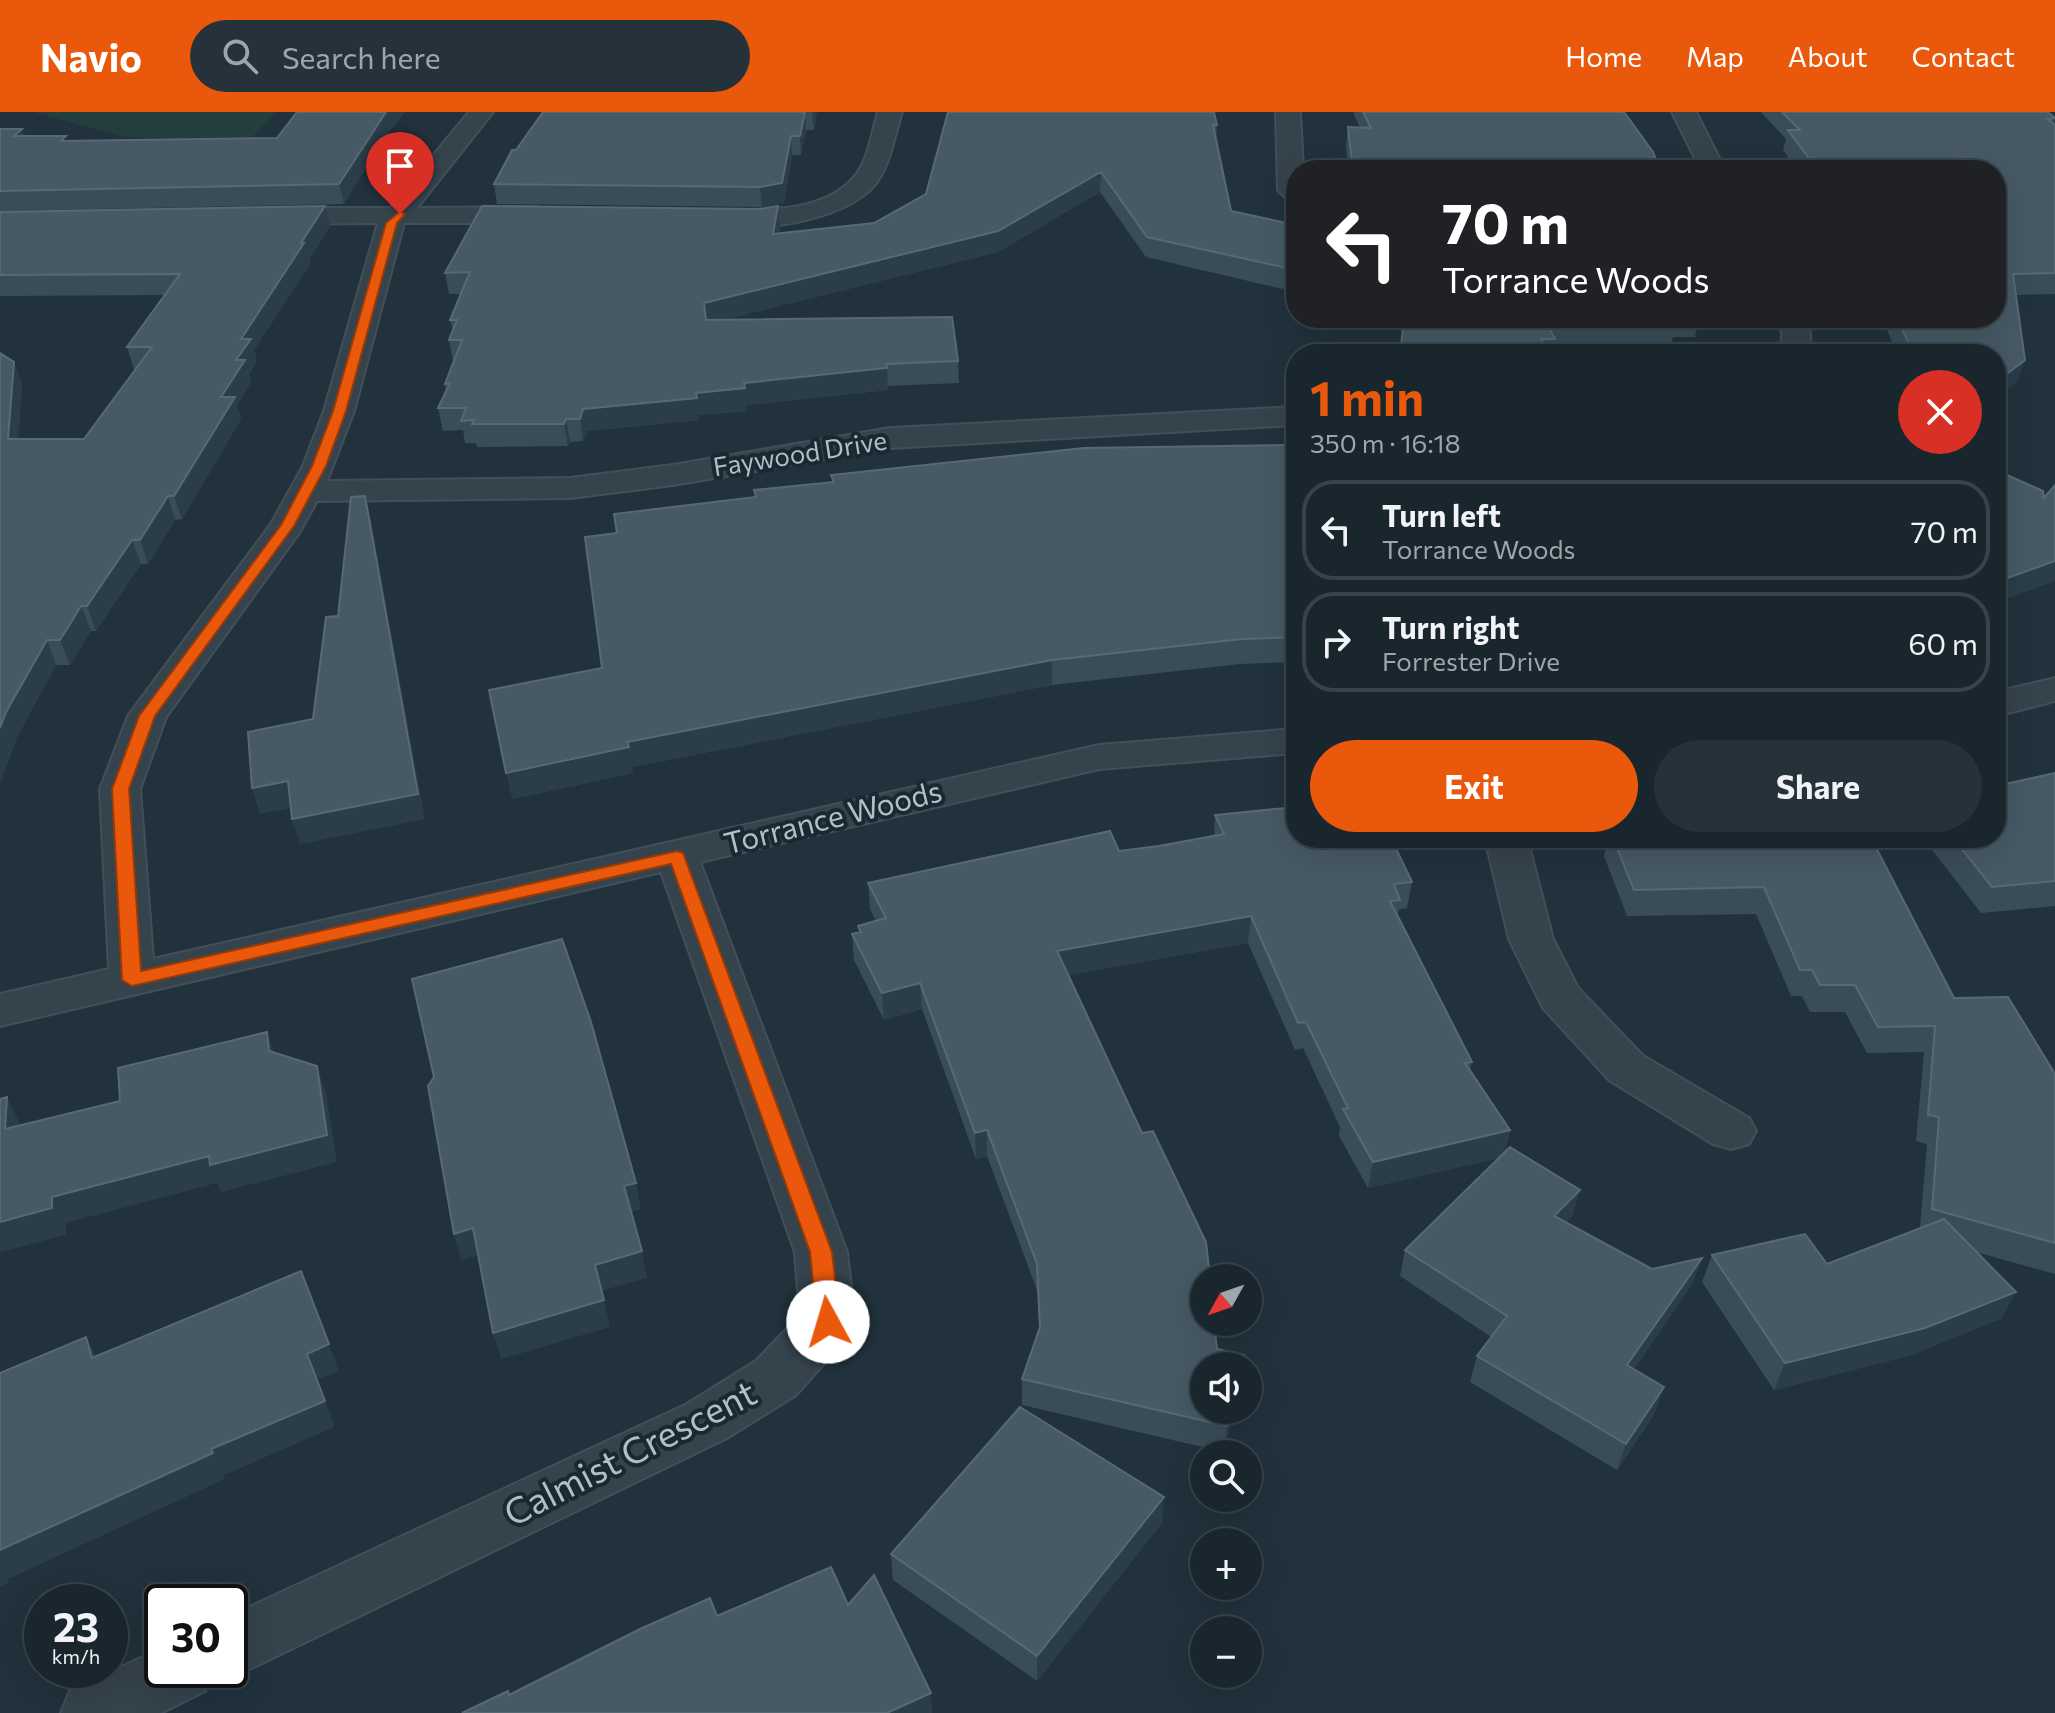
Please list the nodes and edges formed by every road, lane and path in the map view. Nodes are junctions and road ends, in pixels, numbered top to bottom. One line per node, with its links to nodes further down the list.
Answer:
1 (481, 112): 7 (street)
2 (890, 112): 10 (street)
3 (1288, 112): 5 (street)
4 (1684, 112): 6 (street)
5 (1290, 160)
6 (1708, 160)
7 (400, 214): 8 (street); 9 (street); 12 (street)
8 (557, 216)
9 (240, 217)
10 (699, 217)
11 (1286, 417): 12 (street, Faywood Drive)
12 (305, 491): 18 (street)
13 (2055, 689): 14 (street)
14 (2006, 701)
15 (1286, 742): 17 (street, Torrance Woods)
16 (1508, 848): 20 (street)
17 (677, 857): 18 (street, Torrance Woods); 21 (street, Calmist Crescent)
18 (132, 980): 19 (street, Torrance Woods)
19 (0, 1010)
20 (1731, 1131)
21 (248, 1638)
22 (145, 1688): 23 (street)
23 (93, 1713)

